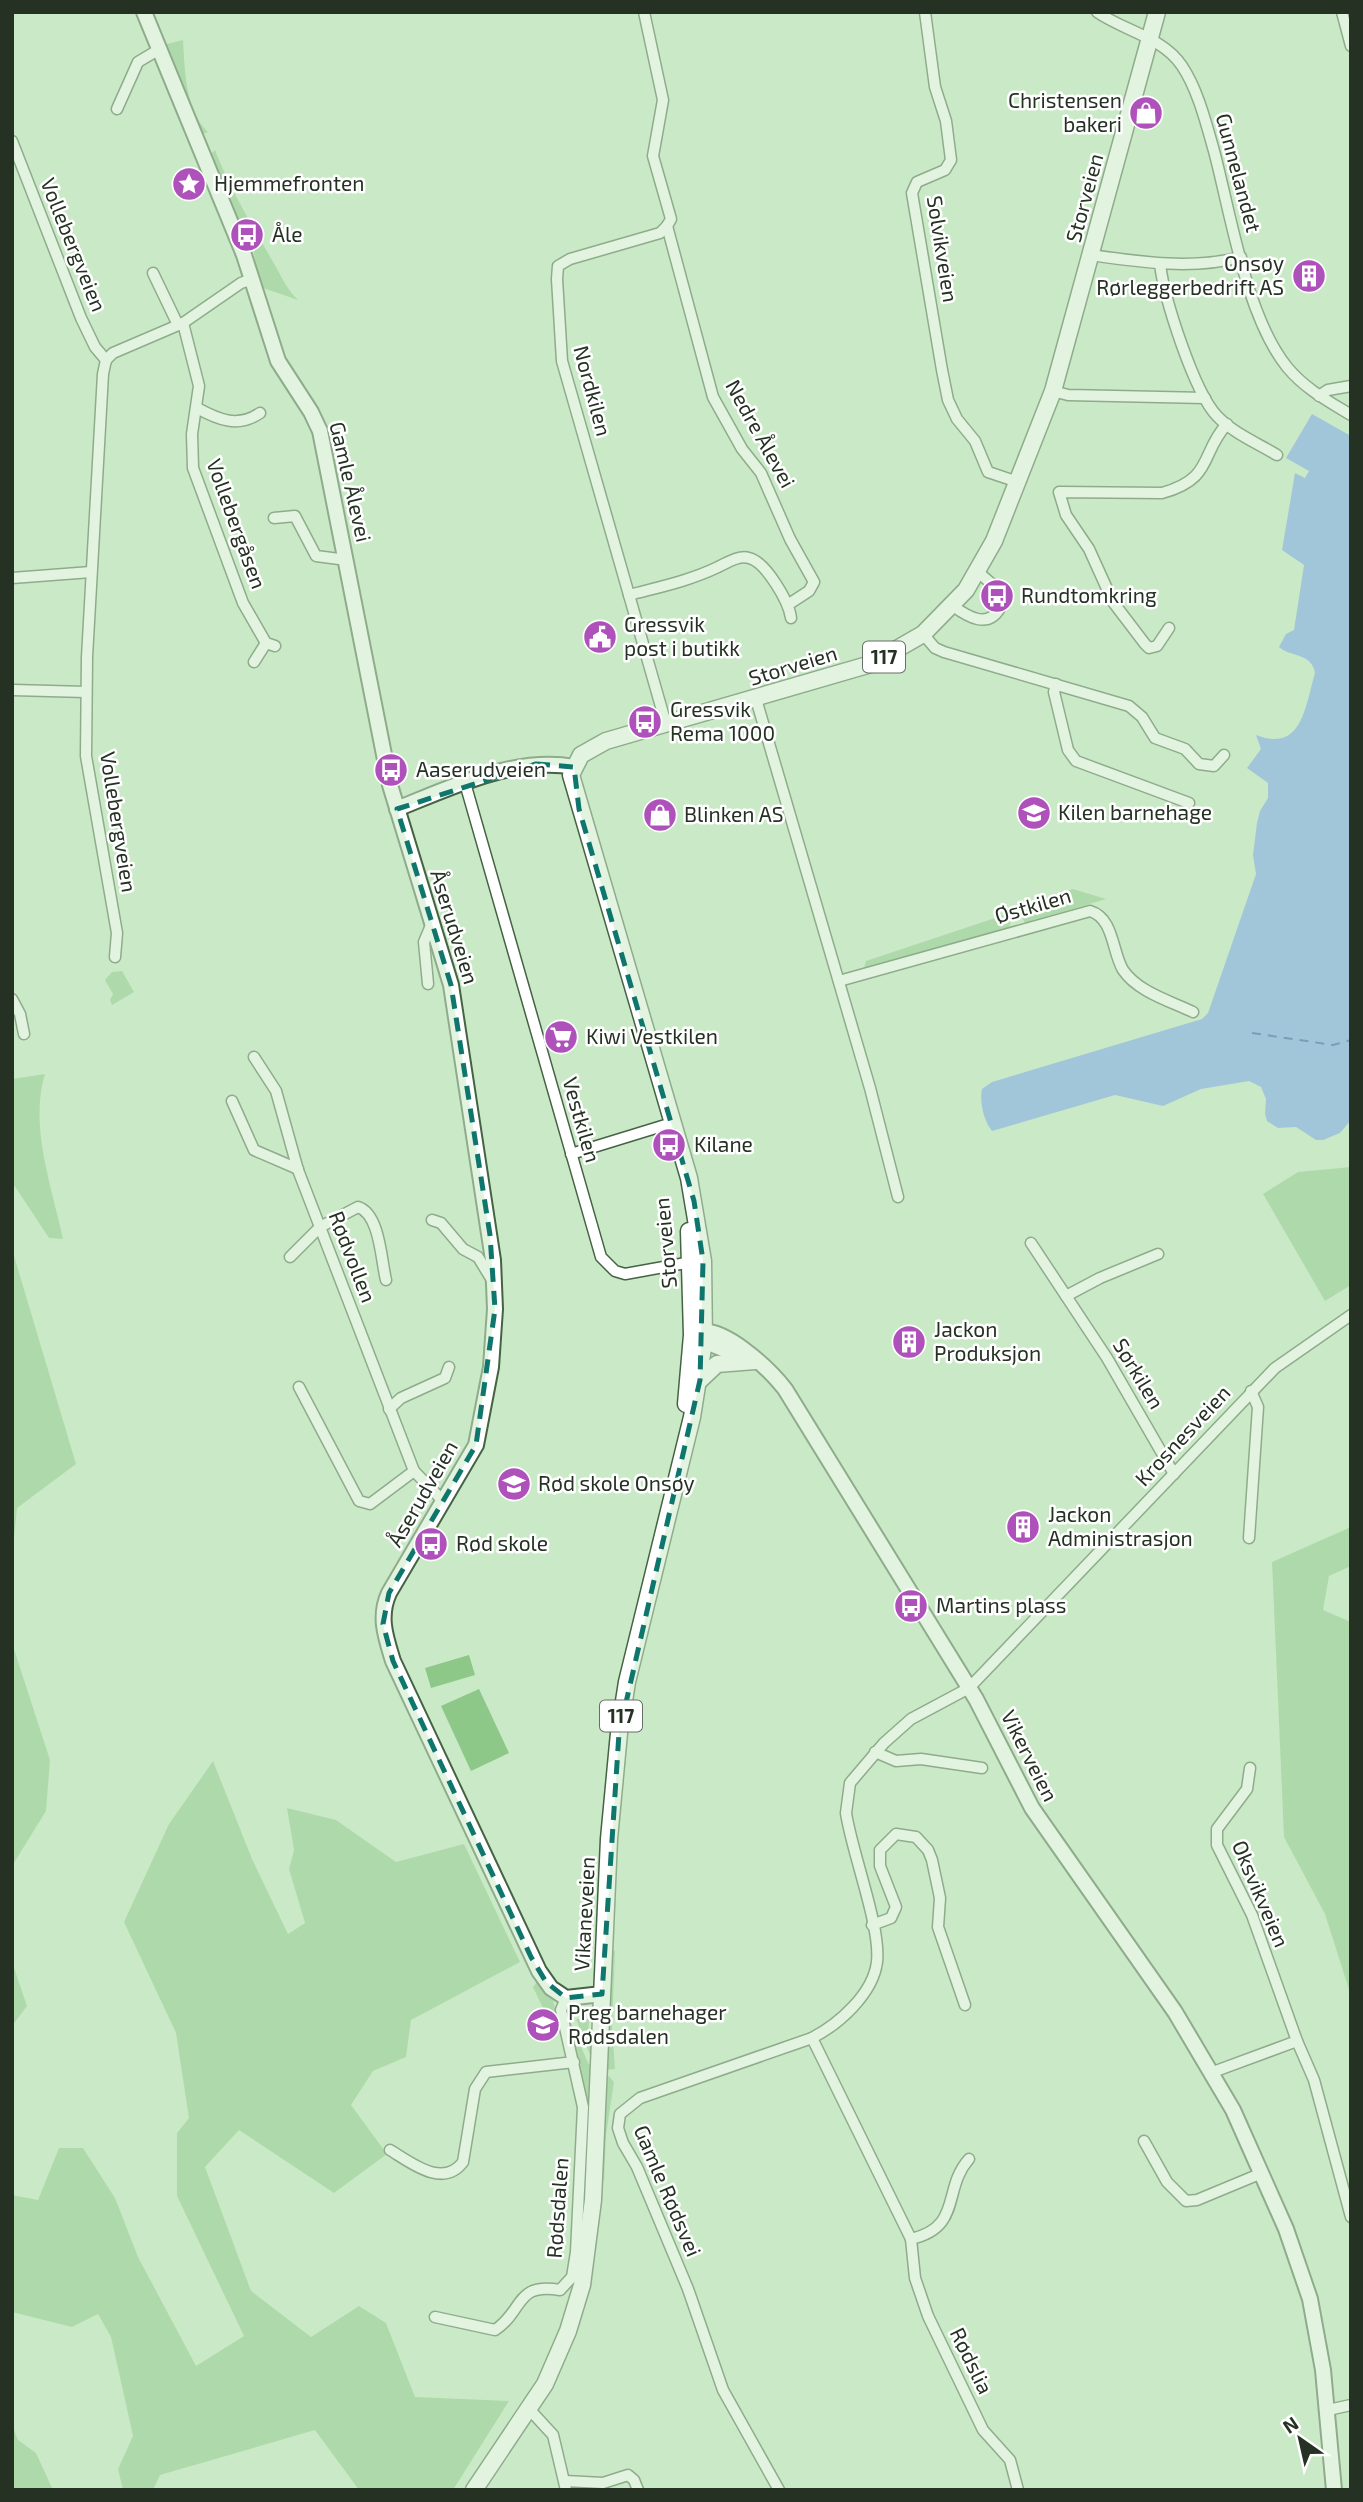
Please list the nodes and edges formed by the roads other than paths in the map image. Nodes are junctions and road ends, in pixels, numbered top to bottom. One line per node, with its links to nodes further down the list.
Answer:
1 (144, 12): 9 (main road, Gamle Ålevei)
2 (643, 12): 12 (street)
3 (925, 12): 29 (street, Solvikveien)
4 (1097, 12): 7 (street, Gunnelandet)
5 (1157, 12): 7 (main road, Storveien / 117)
6 (1342, 12): 8 (street)
7 (1150, 40): 13 (main road, Storveien / 117); 14 (street, Gunnelandet)
8 (1351, 46)
9 (158, 50): 10 (street); 17 (main road, Gamle Ålevei)
10 (117, 109)
11 (12, 141): 19 (street, Vollebergveien)
12 (667, 226): 35 (street, Nordkilen); 36 (street, Nedre Ålevei)
13 (1091, 255): 15 (street); 21 (main road, Storveien / 117)
14 (1241, 257): 15 (street); 22 (street, Gunnelandet)
15 (1160, 264): 23 (street)
16 (153, 273): 18 (street, Vollebergåsen)
17 (252, 279): 18 (street); 31 (main road, Gamle Ålevei)
18 (181, 324): 19 (street); 24 (street, Vollebergåsen)
19 (106, 360): 32 (street, Vollebergveien)
20 (1351, 386): 22 (street)
21 (1053, 391): 23 (street); 29 (main road, Storveien / 117)
22 (1319, 396): 26 (street, Gunnelandet)
23 (1205, 398): 27 (street)
24 (197, 408): 25 (street); 41 (street, Vollebergåsen)
25 (260, 413)
26 (1351, 415)
27 (1227, 424): 28 (street); 39 (street)
28 (1277, 455)
29 (1018, 482): 33 (main road, Storveien / 117)
30 (274, 518): 31 (street)
31 (347, 560): 51 (main road, Gamle Ålevei)
32 (91, 572): 34 (street); 44 (street, Vollebergveien)
33 (978, 572): 37 (main road, Storveien / 117); 37 (street)
34 (12, 578)
35 (629, 596): 36 (street); 46 (street, Nordkilen)
36 (789, 604): 38 (street)
37 (953, 606): 40 (main road, Storveien / 117)
38 (791, 618)
39 (1169, 628)
40 (923, 634): 42 (street); 45 (main road, Storveien / 117)
41 (254, 662)
42 (1056, 684): 47 (street); 50 (street)
43 (13, 690): 44 (street)
44 (86, 692): 53 (street, Vollebergveien)
45 (756, 699): 46 (main road, Storveien / 117); 54 (street)
46 (666, 724): 48 (main road, Storveien / 117)
47 (1224, 755)
48 (574, 766): 49 (main road); 61 (main road, Storveien / 117)
49 (465, 783): 51 (main road); 62 (street, Vestkilen)
50 (1189, 803)
51 (397, 809): 52 (main road, Åserudveien)
52 (432, 922): 55 (street); 72 (main road, Åserudveien)
53 (115, 957)
54 (839, 981): 57 (street, Østkilen); 64 (street)
55 (428, 984)
56 (12, 999): 58 (street)
57 (1193, 1012)
58 (24, 1034)
59 (254, 1057): 63 (street, Rødvollen)
60 (232, 1101): 63 (street)
61 (672, 1123): 62 (street); 75 (main road, Storveien / 117)
62 (571, 1154): 70 (street, Vestkilen)
63 (299, 1170): 66 (street, Rødvollen)
64 (898, 1198)
65 (432, 1220): 72 (street)
66 (320, 1227): 69 (street); 71 (street); 81 (street, Rødvollen)
67 (1031, 1243): 73 (street, Sørkilen)
68 (1158, 1254): 73 (street)
69 (290, 1257)
70 (686, 1263)
71 (386, 1280)
72 (494, 1284): 85 (main road, Åserudveien)
73 (1066, 1296): 84 (street, Sørkilen)
74 (1351, 1315): 80 (street, Krosnesveien)
75 (700, 1336): 76 (main road, Vikerveien); 78 (main road, Vikaneveien / 117); 82 (main road, Vikaneveien / 117)
76 (755, 1361): 78 (main road); 87 (main road, Vikerveien)
77 (449, 1367): 81 (street)
78 (700, 1380): 82 (main road, Vikaneveien / 117)
79 (299, 1387): 83 (street)
80 (1251, 1391): 84 (street, Krosnesveien); 86 (street)
81 (389, 1409): 83 (street, Rødvollen)
82 (683, 1445): 92 (main road, Vikaneveien / 117)
83 (414, 1471): 85 (street, Rødvollen)
84 (1174, 1474): 87 (street, Krosnesveien)
85 (444, 1502): 93 (main road, Åserudveien)
86 (1249, 1538)
87 (969, 1688): 88 (street, Gamle Rødsvei); 98 (main road, Vikerveien)
88 (875, 1752): 89 (street); 91 (street, Gamle Rødsvei)
89 (982, 1768)
90 (1250, 1768): 96 (street, Oksvikveien)
91 (872, 1925): 94 (street); 95 (street, Gamle Rødsvei)
92 (602, 1994): 93 (main road); 107 (main road, Vikaneveien / 117)
93 (566, 1998): 97 (street, Rødsdalen)
94 (965, 2005)
95 (812, 2038): 104 (street, Rødslia); 112 (street, Gamle Rødsvei)
96 (1297, 2041): 98 (street); 103 (street, Oksvikveien)
97 (574, 2062): 100 (street); 105 (street, Rødsdalen)
98 (1213, 2072): 102 (main road, Vikerveien)
99 (1144, 2141): 102 (street)
100 (390, 2150)
101 (970, 2159): 104 (street)
102 (1262, 2173): 108 (main road, Vikerveien)
103 (1351, 2217)
104 (911, 2239): 113 (street, Rødslia)
105 (435, 2317)
106 (1351, 2405): 108 (street)
107 (530, 2410): 109 (street); 110 (main road, Vikaneveien / 117)
108 (1328, 2410): 114 (main road, Vikerveien)
109 (566, 2485): 111 (street)
110 (474, 2490)
111 (638, 2490)
112 (779, 2490)
113 (1018, 2490)
114 (1334, 2490)

